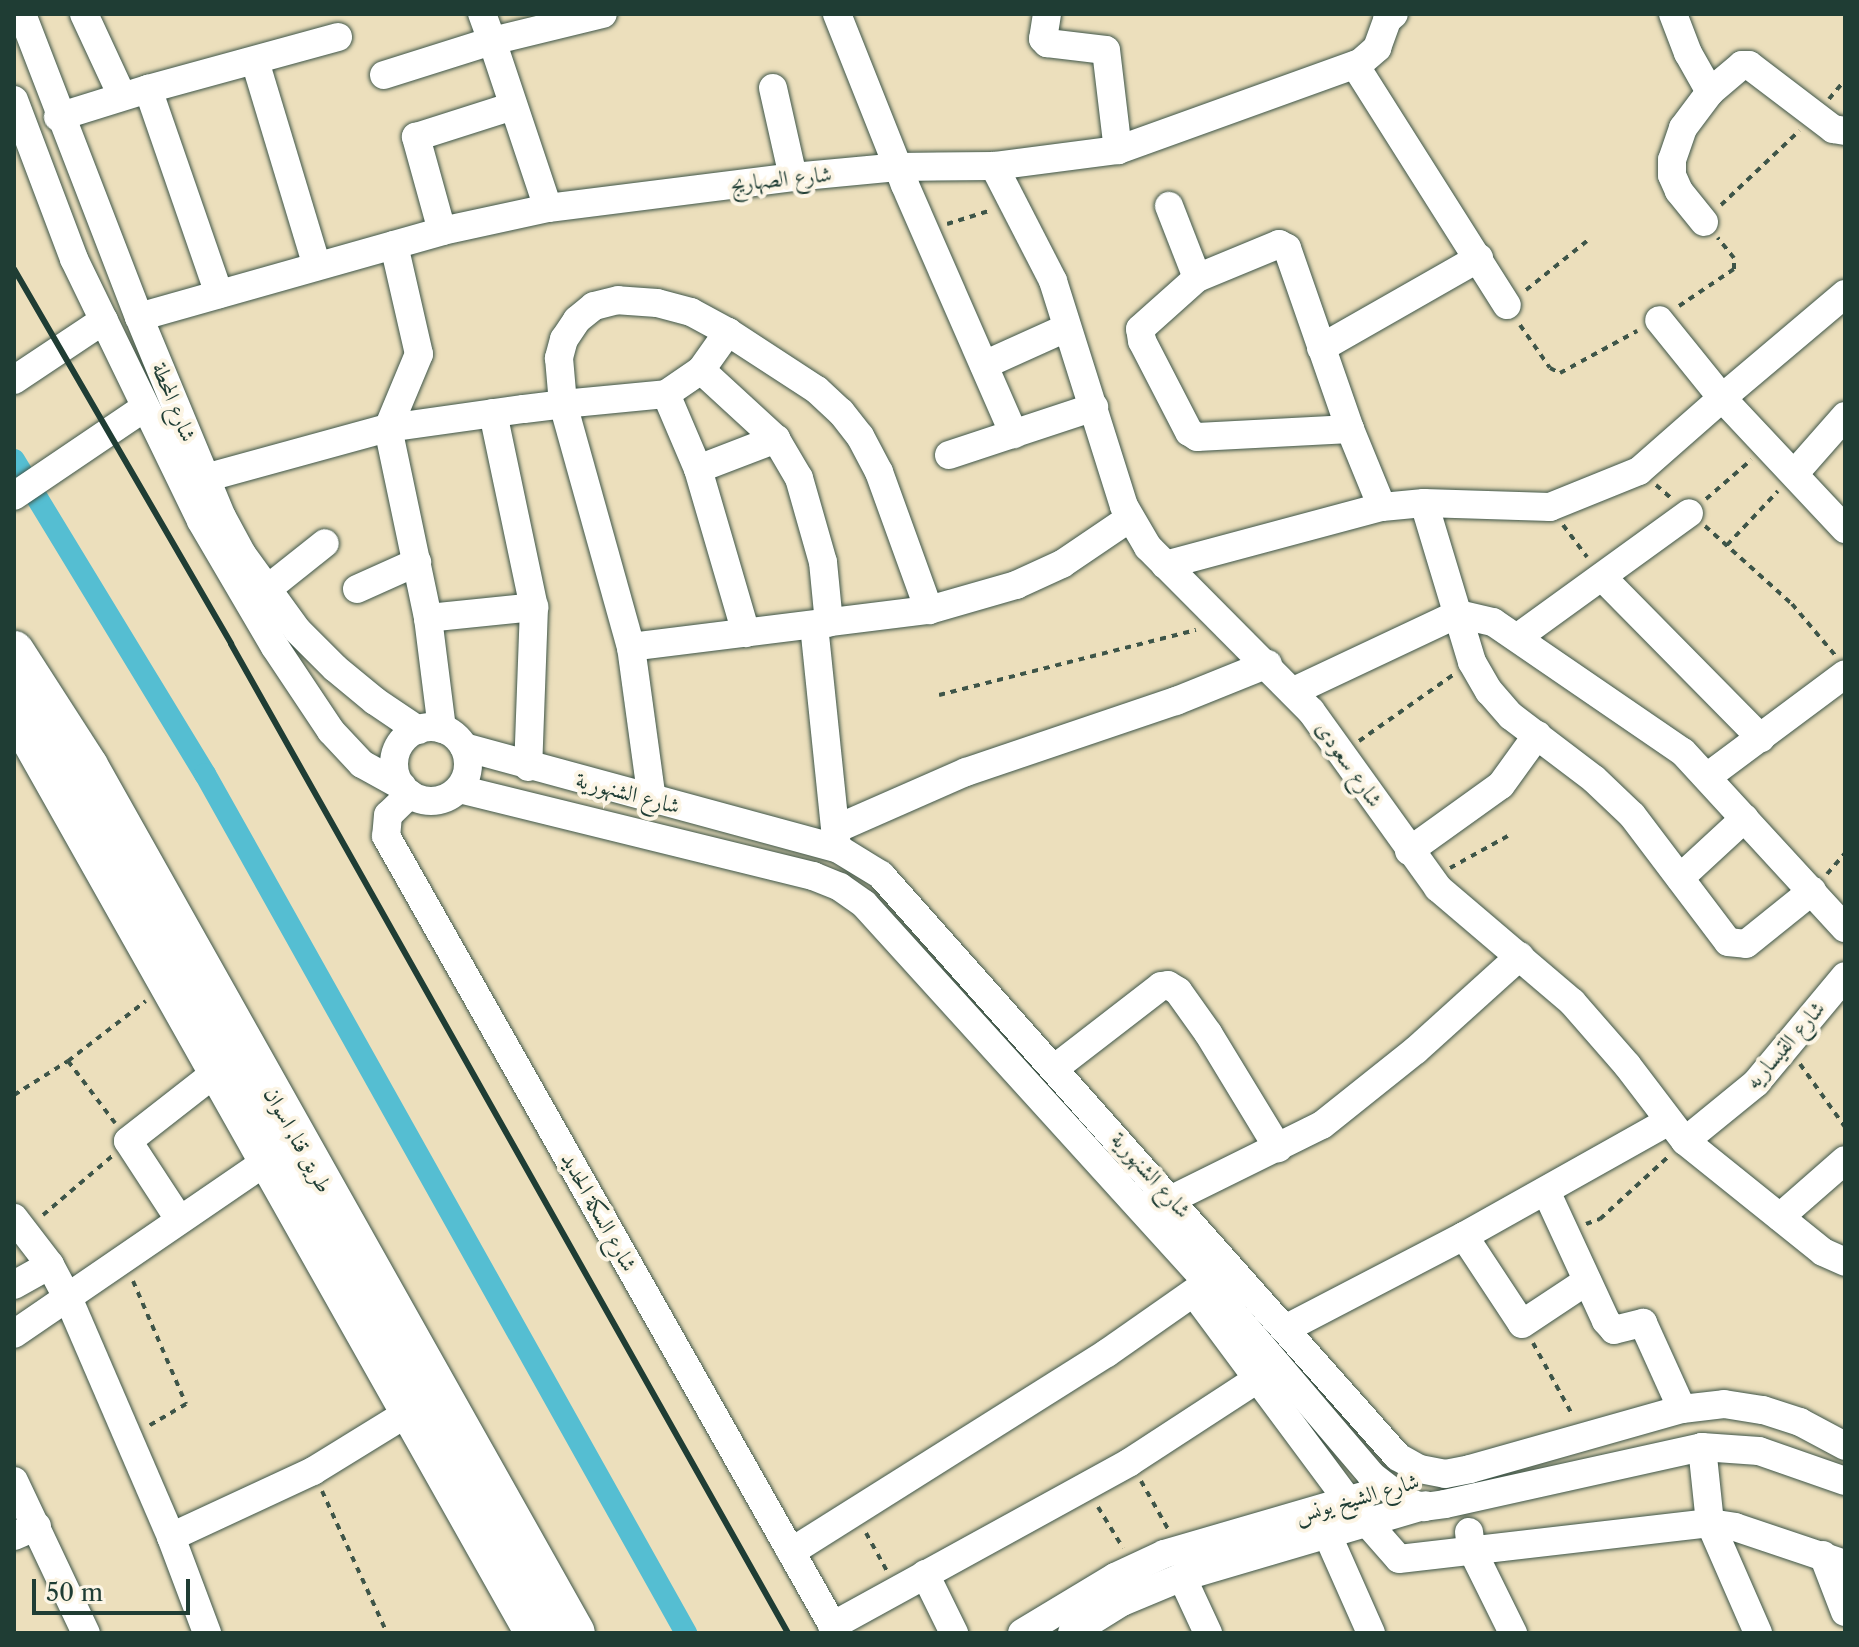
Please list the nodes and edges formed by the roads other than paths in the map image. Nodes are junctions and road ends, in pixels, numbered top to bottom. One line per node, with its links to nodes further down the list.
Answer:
1 (22, 14): 19 (street, شارع المحطة)
2 (84, 14): 15 (street)
3 (482, 14): 10 (street)
4 (603, 14): 10 (street)
5 (837, 14): 23 (street)
6 (1047, 14): 21 (street)
7 (1673, 14): 16 (street)
8 (1383, 21): 12 (street, شارع الصهاريج)
9 (338, 37): 11 (street)
10 (492, 41): 13 (street); 18 (street)
11 (255, 61): 15 (street); 31 (street)
12 (1355, 65): 21 (street, شارع الصهاريج); 30 (street)
13 (384, 75)
14 (773, 88): 24 (street)
15 (135, 92): 19 (street); 33 (street)
16 (1710, 92): 20 (street); 27 (street)
17 (14, 100): 37 (street, شارع المحطة)
18 (513, 106): 26 (street); 28 (street)
19 (58, 117): 36 (street, شارع المحطة)
20 (1845, 131)
21 (1118, 150): 22 (street, شارع الصهاريج)
22 (994, 166): 23 (street, شارع الصهاريج); 39 (street, شارع سعودى)
23 (898, 167): 24 (street, شارع الصهاريج); 42 (street)
24 (793, 177): 26 (street, شارع الصهاريج)
25 (1169, 206): 32 (street)
26 (548, 208): 28 (street, شارع الصهاريج)
27 (1704, 222)
28 (442, 231): 29 (street, شارع الصهاريج)
29 (394, 245): 31 (street, شارع الصهاريج); 52 (street)
30 (1479, 258): 35 (street); 41 (street)
31 (317, 266): 33 (street, شارع الصهاريج)
32 (1197, 278): 41 (street); 53 (street)
33 (219, 294): 36 (street, شارع الصهاريج)
34 (1845, 294): 46 (street)
35 (1507, 305)
36 (139, 317): 59 (street, شارع المحطة)
37 (104, 320): 43 (street); 49 (street, شارع المحطة)
38 (1659, 320): 46 (street)
39 (1066, 328): 42 (street); 48 (street, شارع سعودى)
40 (728, 332): 44 (street); 47 (street); 73 (street)
41 (1321, 348): 53 (street)
42 (984, 365): 54 (street)
43 (18, 367)
44 (701, 370): 45 (street); 55 (street)
45 (666, 394): 47 (street); 57 (street)
46 (1722, 398): 58 (street); 61 (street)
47 (563, 404): 50 (street); 79 (street)
48 (1094, 407): 54 (street); 64 (street, شارع سعودى)
49 (144, 408): 60 (street); 92 (street, شارع المحطة)
50 (493, 413): 52 (street); 72 (street)
51 (1845, 416): 58 (street)
52 (388, 428): 59 (street); 67 (street)
53 (1350, 429): 62 (street)
54 (1014, 434): 56 (street)
55 (776, 439): 57 (street); 76 (street)
56 (949, 455)
57 (698, 469): 77 (street)
58 (1795, 473): 65 (street)
59 (205, 478): 71 (street, شارع المحطة)
60 (14, 496)
61 (1424, 503): 62 (street); 74 (street)
62 (1382, 507): 68 (street)
63 (1689, 513): 69 (street)
64 (1130, 518): 68 (street, شارع سعودى); 73 (street)
65 (1845, 529)
66 (325, 543): 71 (street)
67 (417, 562): 70 (street); 75 (street)
68 (1165, 565): 81 (street, شارع سعودى)
69 (1603, 578): 78 (street); 87 (street)
70 (357, 589)
71 (266, 590): 85 (street, شارع المحطة)
72 (534, 607): 75 (street); 89 (street)
73 (929, 610): 76 (street)
74 (1458, 614): 78 (street); 83 (street); 86 (street)
75 (428, 618): 85 (street)
76 (822, 624): 77 (street); 95 (street)
77 (746, 633): 79 (street)
78 (1518, 637): 90 (street)
79 (631, 647): 93 (street)
80 (14, 651): 148 (highway, طريق قنا, اسوان)
81 (1268, 664): 83 (street, شارع سعودى); 95 (street)
82 (1841, 665): 87 (street)
83 (1294, 691): 96 (street, شارع سعودى)
84 (14, 709): 103 (highway, طريق قنا, اسوان)
85 (430, 729): 88 (street); 92 (street)
86 (1537, 735): 96 (street); 97 (street)
87 (1761, 738): 90 (street)
88 (464, 747): 89 (street, شارع الشنهورية); 91 (street)
89 (528, 767): 93 (street, شارع الشنهورية)
90 (1707, 777): 94 (street)
91 (459, 789): 92 (street); 118 (street, شارع الشنهورية)
92 (406, 790): 139 (street, شارع السكة الحديد)
93 (652, 800): 95 (street, شارع الشنهورية)
94 (1745, 818): 97 (street); 98 (street)
95 (837, 838): 102 (street, شارع الشنهورية)
96 (1409, 851): 100 (street, شارع سعودى)
97 (1680, 878): 98 (street)
98 (1812, 891): 99 (street)
99 (1845, 928)
100 (1520, 956): 104 (street, شارع سعودى); 105 (street)
101 (1845, 976): 104 (street, شارع القيساريه)
102 (1055, 1068): 105 (street); 109 (street, شارع الشنهورية)
103 (220, 1069): 106 (highway, طريق قنا, اسوان); 111 (street)
104 (1676, 1132): 108 (street, شارع القيساريه); 110 (street, شارع سعودى)
105 (1278, 1148): 109 (street)
106 (270, 1159): 111 (street); 124 (highway, طريق قنا, اسوان)
107 (1845, 1160): 110 (street)
108 (1546, 1191): 113 (street, شارع القيساريه); 116 (street)
109 (1172, 1199): 120 (street, شارع الشنهورية)
110 (1780, 1217): 114 (street, شارع سعودى)
111 (179, 1219): 119 (street)
112 (19, 1224): 115 (street)
113 (1464, 1236): 116 (street); 120 (street, شارع القيساريه)
114 (1845, 1262)
115 (50, 1265): 117 (street); 119 (street)
116 (1587, 1281): 123 (street)
117 (14, 1285)
118 (1200, 1287): 122 (street, شارع الشنهورية); 139 (street)
119 (69, 1300): 121 (street); 137 (street)
120 (1287, 1328): 127 (street, شارع الشنهورية)
121 (14, 1334)
122 (1269, 1372): 130 (street, شارع الشنهورية); 131 (street); 141 (street)
123 (1682, 1409): 125 (street); 127 (street)
124 (412, 1410): 137 (street); 147 (highway, طريق قنا, اسوان)
125 (1841, 1437)
126 (1702, 1447): 129 (street); 132 (street); 133 (street)
127 (1445, 1474): 130 (street, شارع الشيخ يونس); 132 (street, شارع الشيخ يونس)
128 (14, 1481): 135 (street)
129 (1845, 1481)
130 (1387, 1490): 131 (street, شارع الشيخ يونس); 132 (street, شارع الشنهورية)
131 (1348, 1501): 134 (street); 150 (street, شارع الشيخ يونس)
132 (1424, 1507): 134 (street, شارع الشيخ يونس)
133 (1710, 1523): 138 (street); 140 (street); 155 (street)
134 (1368, 1525): 136 (street, شارع الشيخ يونس); 138 (street)
135 (25, 1531): 145 (street)
136 (1328, 1536): 142 (street, شارع الشيخ يونس); 153 (street)
137 (171, 1537): 146 (street)
138 (1470, 1540): 154 (street)
139 (791, 1552): 144 (street, شارع السكة الحديد)
140 (1834, 1560): 143 (street)
141 (925, 1574): 144 (street); 149 (street)
142 (1182, 1577): 151 (street, شارع الشيخ يونس); 152 (street)
143 (1845, 1612)
144 (835, 1629)
145 (81, 1632)
146 (207, 1633)
147 (535, 1633)
148 (575, 1633)
149 (954, 1633)
150 (1022, 1633)
151 (1072, 1633)
152 (1208, 1633)
153 (1371, 1633)
154 (1513, 1633)
155 (1758, 1633)

